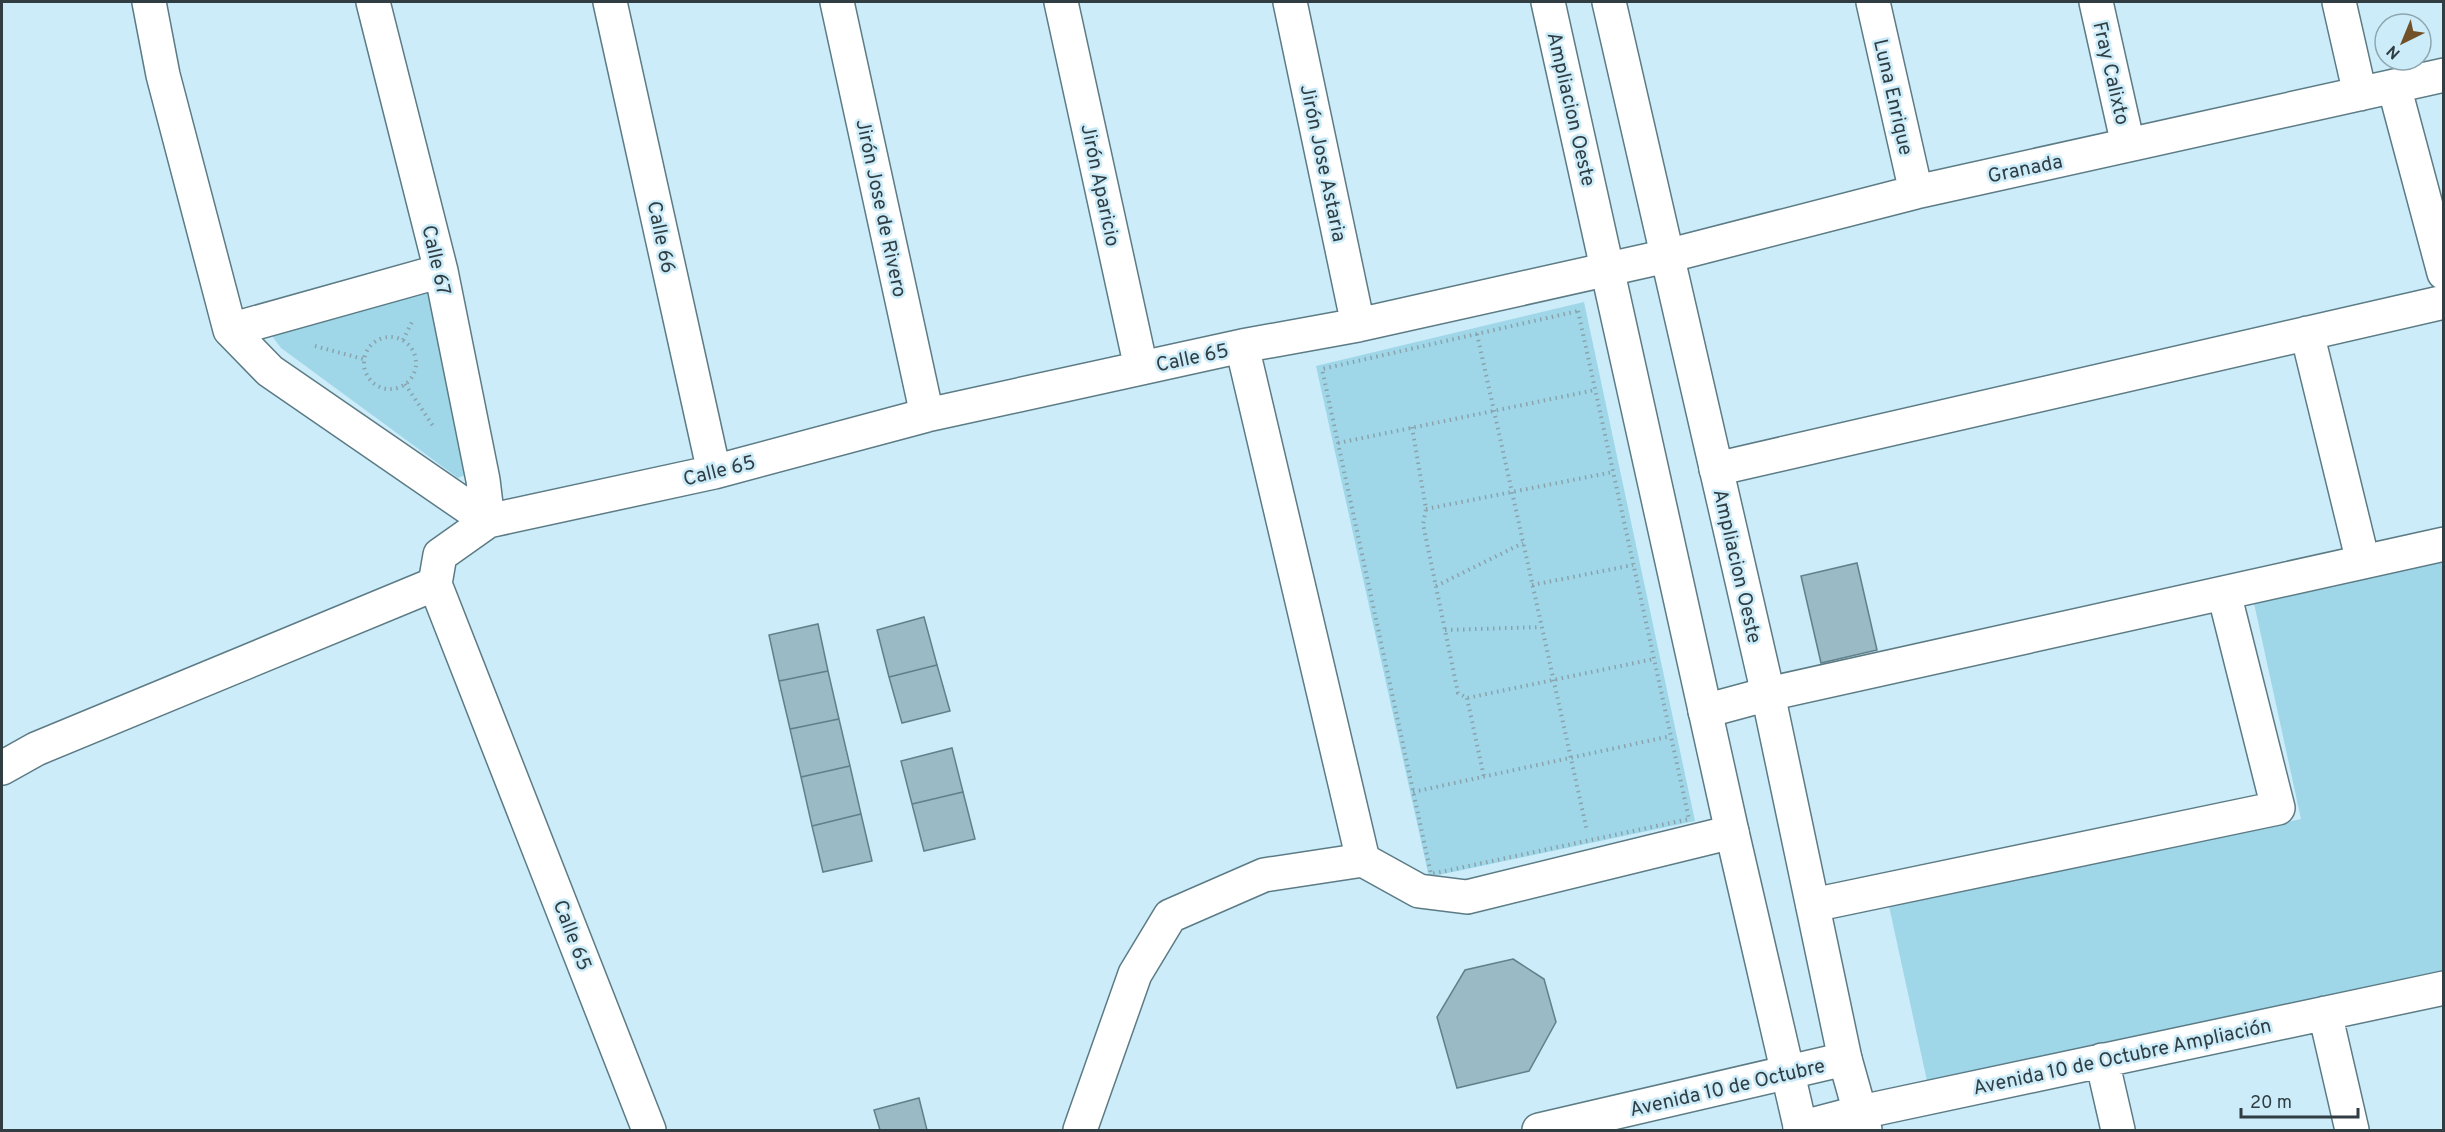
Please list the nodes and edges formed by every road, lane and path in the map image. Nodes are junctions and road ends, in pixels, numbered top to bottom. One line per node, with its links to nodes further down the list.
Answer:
1 (149, 2): 23 (street)
2 (373, 2): 19 (street, Calle 67)
3 (610, 2): 37 (street, Calle 66)
4 (837, 2): 33 (street, Jirón Jose de Rivero)
5 (1061, 2): 29 (street, Jirón Aparicio)
6 (1290, 2): 22 (street, Jirón Jose Astaria)
7 (1548, 2): 18 (street, Ampliacion Oeste)
8 (1609, 2): 17 (street, Ampliacion Oeste)
9 (1873, 2): 16 (street, Luna Enrique)
10 (2096, 2): 15 (street, Fray Calixto)
11 (2339, 2): 14 (street)
12 (2444, 75): 13 (street, Granada)
13 (2394, 86): 14 (street, Granada); 20 (street)
14 (2360, 94): 15 (street, Granada)
15 (2128, 145): 16 (street, Granada)
16 (1916, 192): 17 (street, Granada)
17 (1668, 256): 18 (street, Granada); 36 (street, Ampliacion Oeste)
18 (1608, 268): 22 (street, Calle 65); 56 (street, Ampliacion Oeste)
19 (441, 272): 23 (street); 41 (street, Calle 67)
20 (2444, 273)
21 (2444, 302): 24 (street)
22 (1358, 325): 27 (street, Calle 65)
23 (231, 330): 41 (street)
24 (2307, 333): 36 (street); 44 (street)
25 (1477, 334): 32 (path)
26 (308, 344): 28 (path)
27 (1242, 346): 29 (street, Calle 65); 65 (street)
28 (363, 359): 28 (path)
29 (1141, 368): 33 (street, Calle 65)
30 (1322, 369): 35 (path)
31 (1595, 390): 32 (path)
32 (1493, 411): 34 (path); 39 (path)
33 (927, 415): 37 (street, Calle 65)
34 (1412, 427): 35 (path); 40 (path)
35 (1338, 442): 61 (path)
36 (1716, 469): 54 (street, Ampliacion Oeste)
37 (714, 472): 41 (street, Calle 65)
38 (1613, 472): 39 (path)
39 (1512, 492): 40 (path); 42 (path)
40 (1426, 509): 48 (path)
41 (488, 521): 46 (street, Calle 65)
42 (1523, 543): 47 (path); 48 (path)
43 (2444, 544): 44 (street)
44 (2362, 562): 49 (street)
45 (1633, 565): 47 (path)
46 (435, 584): 59 (street); 74 (street, Calle 65)
47 (1532, 585): 50 (path)
48 (1436, 586): 51 (path)
49 (2224, 592): 54 (street); 66 (street)
50 (1542, 627): 51 (path); 53 (path)
51 (1445, 630): 55 (path)
52 (1654, 659): 53 (path)
53 (1553, 680): 55 (path); 58 (path)
54 (1768, 694): 56 (street); 66 (street, Ampliacion Oeste)
55 (1467, 698): 60 (path)
56 (1705, 711): 63 (street, Ampliacion Oeste)
57 (1671, 736): 58 (path)
58 (1571, 758): 60 (path); 64 (path)
59 (2, 768)
60 (1484, 777): 61 (path)
61 (1413, 792): 64 (path)
62 (1689, 819): 64 (path)
63 (1732, 832): 65 (street); 71 (street, Ampliacion Oeste)
64 (1589, 840)
65 (1363, 860): 75 (street)
66 (1813, 905): 69 (street, Ampliacion Oeste)
67 (2444, 988): 68 (street, Avenida 10 de Octubre Ampliación)
68 (2325, 1013): 70 (street, Avenida 10 de Octubre Ampliación); 78 (street)
69 (1845, 1059): 71 (street, Avenida 10 de Octubre); 72 (street, Ampliacion Oeste)
70 (2102, 1060): 72 (street, Avenida 10 de Octubre Ampliación); 77 (street)
71 (1786, 1073): 73 (street, Ampliacion Oeste); 76 (street, Avenida 10 de Octubre)
72 (1863, 1121): 73 (street, Avenida 10 de Octubre Ampliación)
73 (1800, 1129)
74 (649, 1131)
75 (1080, 1131)
76 (1539, 1131)
77 (2118, 1131)
78 (2352, 1131)

